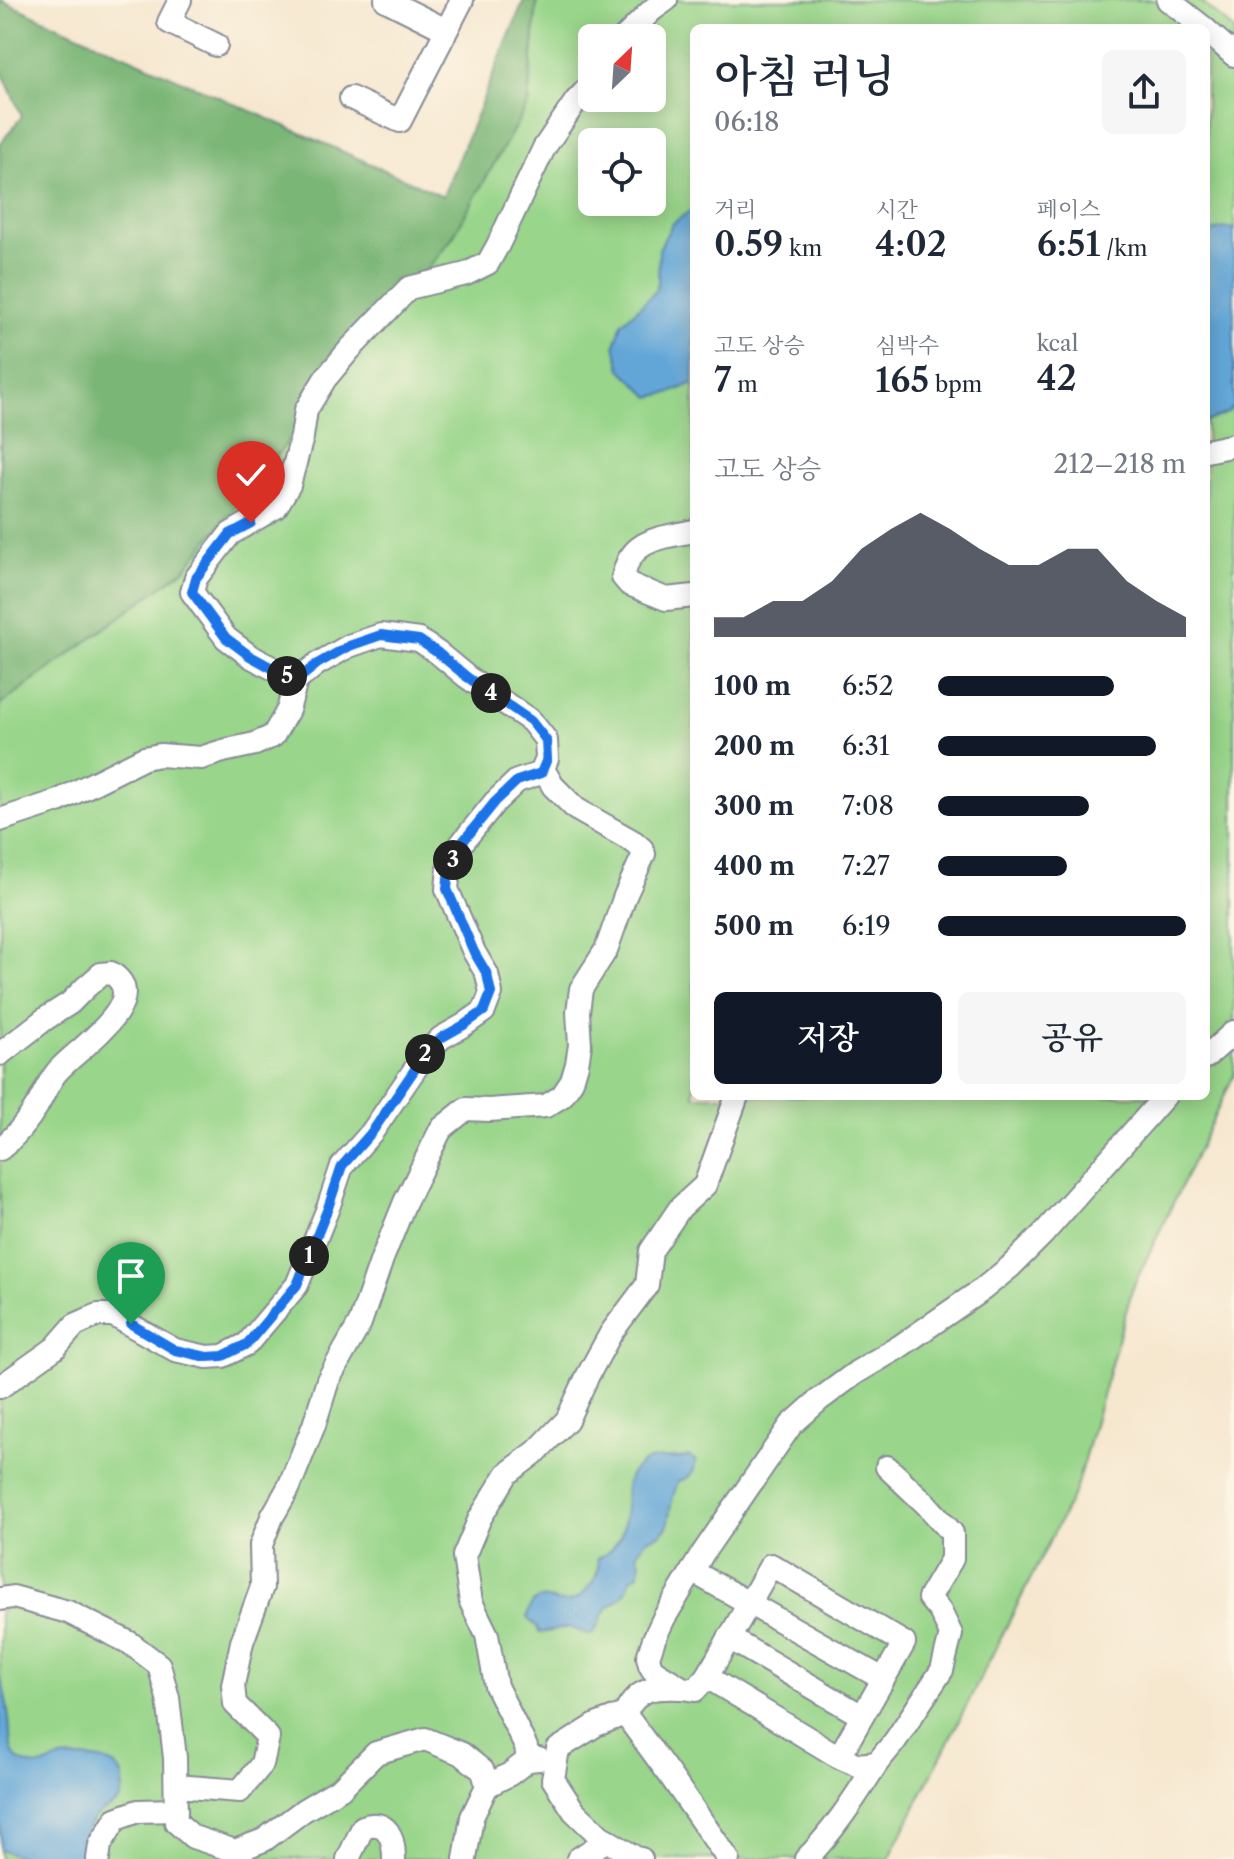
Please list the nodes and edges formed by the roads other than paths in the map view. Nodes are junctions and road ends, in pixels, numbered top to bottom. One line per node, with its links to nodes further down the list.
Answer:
1 (180, 0): 10 (street)
2 (386, 0): 8 (street)
3 (462, 0): 8 (street)
4 (666, 0): 6 (street)
5 (1168, 0): 7 (street)
6 (638, 24)
7 (1199, 24)
8 (446, 30): 12 (street)
9 (1210, 33): 11 (street)
10 (216, 45)
11 (1234, 55)
12 (351, 98)
13 (578, 99): 18 (street)
14 (1234, 445): 15 (street)
15 (1210, 450)
16 (690, 532): 17 (street)
17 (690, 596)
18 (296, 681): 19 (street); 20 (street)
19 (543, 769): 27 (street); 42 (street)
20 (0, 820)
21 (1234, 1032): 22 (street)
22 (1210, 1053)
23 (0, 1054): 26 (street)
24 (736, 1100): 39 (street)
25 (1161, 1100): 29 (street)
26 (0, 1149)
27 (0, 1387)
28 (887, 1467): 40 (street)
29 (698, 1562): 31 (street); 35 (street)
30 (0, 1599): 42 (street)
31 (749, 1602): 32 (street); 34 (street); 34 (street)
32 (729, 1638): 33 (street); 37 (street)
33 (707, 1677): 35 (street); 38 (street)
34 (883, 1679): 37 (street)
35 (682, 1688): 36 (street)
36 (625, 1714): 41 (street); 52 (street)
37 (862, 1716): 38 (street)
38 (839, 1757): 40 (street)
39 (528, 1760): 41 (street); 43 (street)
40 (877, 1763): 53 (street)
41 (556, 1764): 45 (street)
42 (176, 1786): 44 (street)
43 (487, 1786): 44 (street); 49 (street)
44 (176, 1810): 46 (street)
45 (607, 1840): 50 (street); 51 (street)
46 (98, 1859)
47 (348, 1859): 48 (street)
48 (394, 1859)
49 (465, 1859)
50 (578, 1859)
51 (641, 1859)
52 (728, 1859)
53 (806, 1859)

